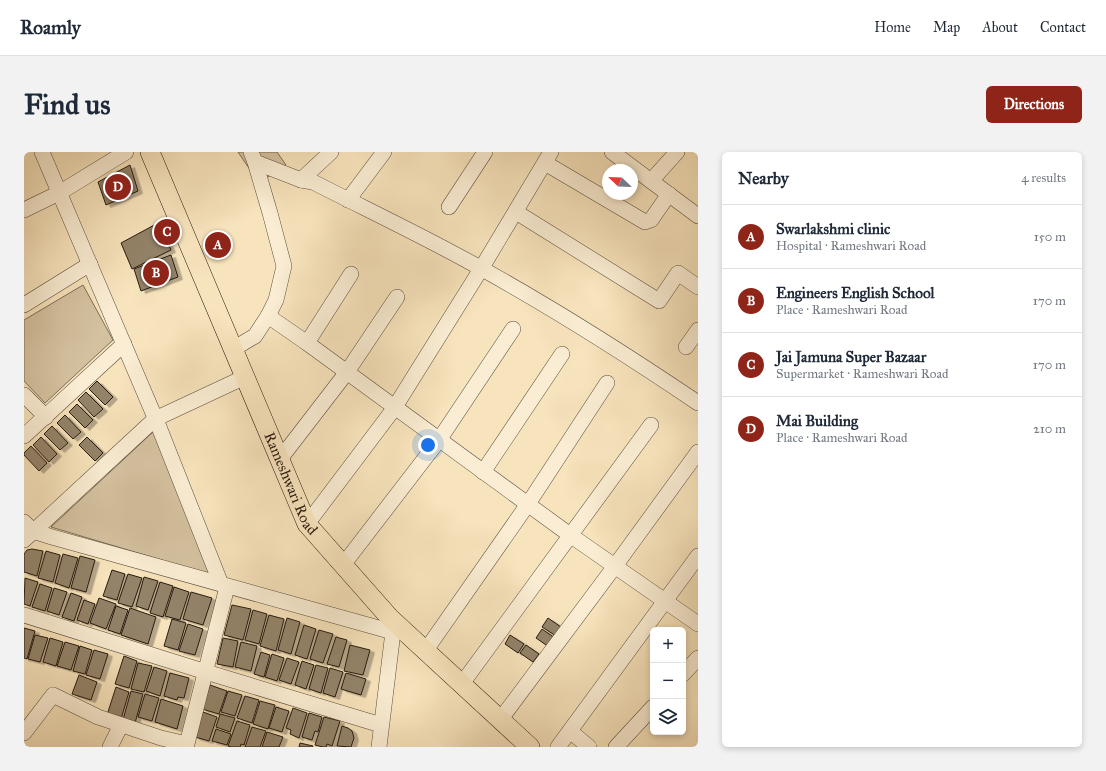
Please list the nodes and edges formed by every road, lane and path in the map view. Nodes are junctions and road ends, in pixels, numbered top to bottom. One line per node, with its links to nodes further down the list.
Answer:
1 (42, 152): 13 (street)
2 (126, 152): 13 (street)
3 (150, 152): 32 (main road, Rameshwari Road)
4 (331, 152): 11 (street)
5 (384, 152): 15 (street)
6 (485, 152): 16 (street)
7 (612, 152): 12 (street)
8 (677, 152): 12 (street)
9 (253, 157): 11 (street); 26 (street)
10 (548, 158): 14 (street); 18 (street)
11 (301, 180): 15 (street)
12 (651, 181): 14 (street)
13 (59, 192): 17 (street); 20 (street)
14 (669, 194): 19 (street)
15 (348, 200): 21 (street)
16 (449, 207)
17 (24, 210)
18 (516, 212): 21 (street); 23 (street)
19 (698, 216)
20 (90, 264): 25 (street); 30 (street)
21 (481, 269): 38 (street); 39 (street)
22 (351, 274): 29 (street)
23 (698, 287)
24 (398, 297): 34 (street)
25 (24, 306)
26 (268, 316): 29 (street); 32 (street)
27 (513, 329): 44 (street)
28 (698, 330): 31 (street)
29 (307, 343): 34 (street)
30 (124, 344): 40 (street); 41 (street)
31 (686, 348)
32 (233, 349): 35 (main road, Rameshwari Road)
33 (562, 354): 47 (street)
34 (347, 372): 39 (street); 46 (street)
35 (245, 377): 41 (street); 46 (main road, Rameshwari Road)
36 (607, 383): 48 (street)
37 (24, 395): 40 (street)
38 (698, 403)
39 (395, 407): 44 (street); 49 (street)
40 (46, 417): 43 (street)
41 (155, 419): 50 (street); 55 (street)
42 (650, 424): 51 (street)
43 (24, 436)
44 (439, 440): 47 (street); 53 (street)
45 (698, 452): 54 (street)
46 (280, 459): 49 (main road, Rameshwari Road)
47 (483, 472): 48 (street)
48 (528, 504): 51 (street); 60 (street)
49 (306, 524): 53 (main road, Rameshwari Road)
50 (27, 531): 55 (street)
51 (570, 535): 54 (street); 64 (street)
52 (698, 556): 56 (street)
53 (343, 565): 59 (main road, Rameshwari Road)
54 (615, 566): 56 (street); 66 (street)
55 (224, 585): 59 (street); 63 (street)
56 (665, 600): 58 (street); 69 (street)
57 (24, 615): 63 (street)
58 (698, 624)
59 (399, 631): 60 (main road, Rameshwari Road); 68 (street)
60 (426, 650): 64 (main road, Rameshwari Road)
61 (698, 658): 62 (street)
62 (686, 671)
63 (206, 672): 68 (street); 71 (street)
64 (462, 685): 66 (main road, Rameshwari Road)
65 (650, 710): 77 (street)
66 (500, 720): 74 (main road, Rameshwari Road)
67 (121, 725): 70 (street); 71 (street); 72 (street)
68 (382, 725): 73 (street)
69 (570, 731): 75 (street); 76 (street)
70 (24, 733)
71 (192, 746)
72 (110, 747)
73 (379, 747)
74 (530, 747)
75 (558, 747)
76 (589, 747)
77 (616, 747)

